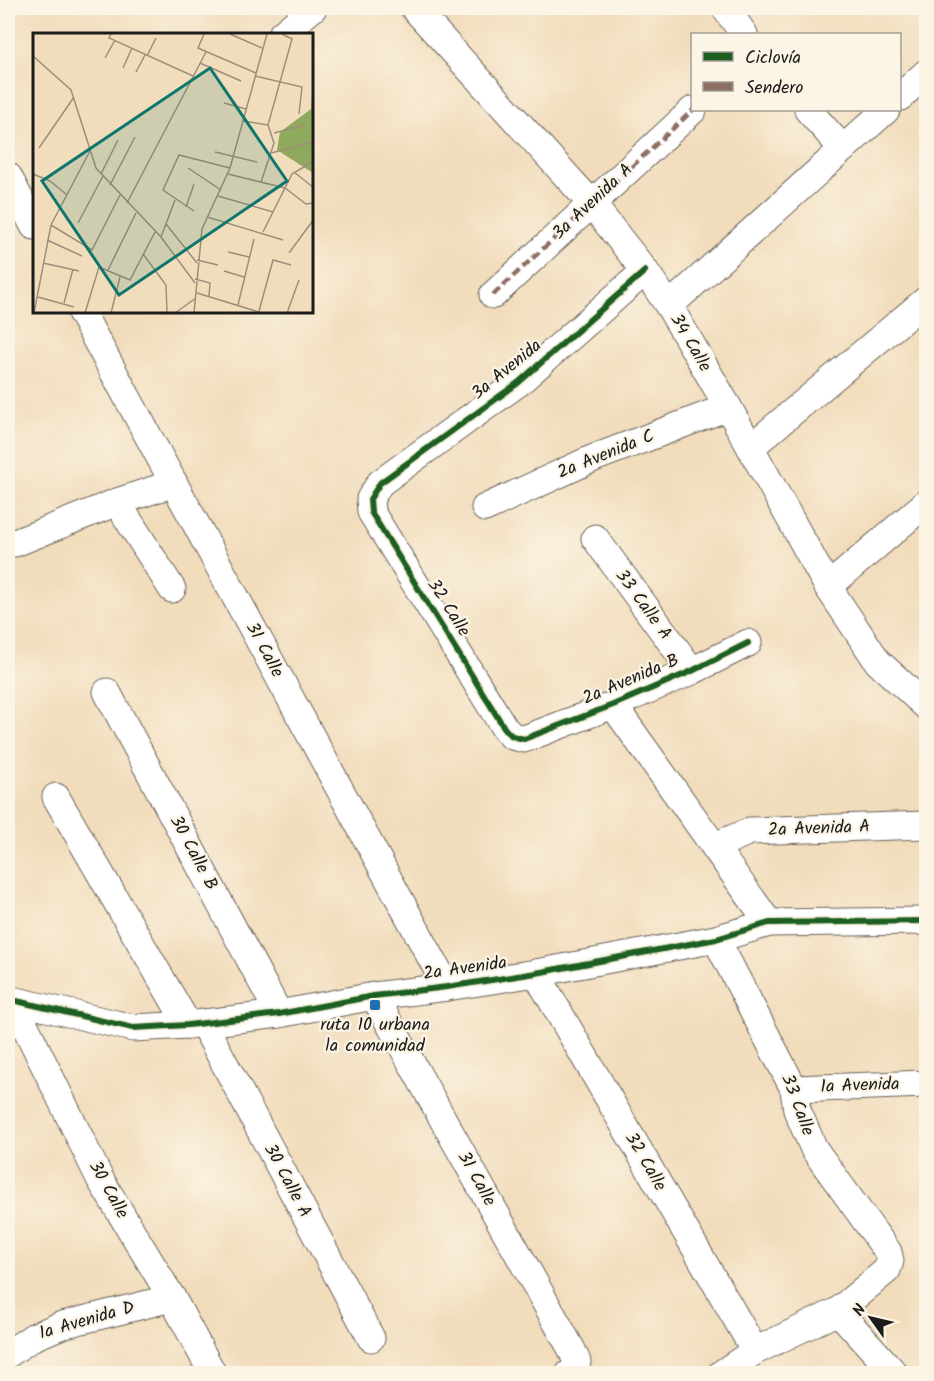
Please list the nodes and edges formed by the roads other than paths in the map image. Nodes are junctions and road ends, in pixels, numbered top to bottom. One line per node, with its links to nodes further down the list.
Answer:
1 (313, 8): 4 (street)
2 (725, 8): 5 (street)
3 (424, 11): 13 (street, 34 Calle)
4 (283, 33)
5 (743, 33)
6 (927, 73): 7 (street)
7 (901, 96)
8 (692, 111): 13 (street, 3a Avenida A)
9 (809, 111): 11 (street)
10 (885, 111): 11 (street)
11 (843, 149): 18 (street)
12 (8, 176): 14 (street)
13 (592, 204): 15 (street, 34 Calle); 16 (street, 3a Avenida A)
14 (33, 224)
15 (645, 271): 18 (street, 34 Calle); 23 (street, 3a Avenida)
16 (493, 295)
17 (927, 300): 21 (street)
18 (669, 306): 20 (street, 34 Calle)
19 (82, 314): 22 (street, 31 Calle)
20 (728, 407): 21 (street, 34 Calle); 26 (street, 2a Avenida C)
21 (751, 447): 29 (street, 34 Calle)
22 (174, 483): 24 (street); 44 (street, 31 Calle)
23 (380, 483): 36 (street, 32 Calle)
24 (117, 502): 28 (street); 30 (street)
25 (927, 503): 29 (street)
26 (485, 508)
27 (595, 538): 32 (street, 33 Calle A)
28 (15, 543)
29 (828, 587): 35 (street, 34 Calle)
30 (172, 589)
31 (748, 643): 32 (street, 2a Avenida B)
32 (692, 671): 34 (street, 2a Avenida B)
33 (107, 692): 47 (street, 30 Calle B)
34 (613, 705): 36 (street, 2a Avenida B); 39 (street)
35 (927, 706)
36 (524, 739)
37 (56, 797): 48 (street, 30 Calle A)
38 (927, 825): 39 (street, 2a Avenida A)
39 (715, 846): 41 (street)
40 (927, 921): 41 (street, 2a Avenida)
41 (769, 922): 42 (street, 2a Avenida)
42 (716, 939): 43 (street, 2a Avenida); 50 (street, 33 Calle)
43 (536, 974): 44 (street, 2a Avenida); 54 (street, 32 Calle)
44 (447, 987): 45 (street, 2a Avenida)
45 (374, 996): 47 (street, 2a Avenida); 56 (street, 31 Calle)
46 (10, 1000): 48 (street, 2a Avenida); 51 (street, 30 Calle)
47 (279, 1014): 48 (street, 2a Avenida)
48 (196, 1024): 53 (street, 30 Calle A)
49 (927, 1084): 50 (street, 1a Avenida)
50 (794, 1089): 52 (street, 33 Calle)
51 (172, 1298): 55 (street, 1a Avenida D); 57 (street, 30 Calle)
52 (838, 1311): 54 (street); 59 (street)
53 (371, 1338)
54 (754, 1351): 58 (street)
55 (8, 1354)
56 (573, 1368)
57 (213, 1374)
58 (721, 1374)
59 (895, 1374)

